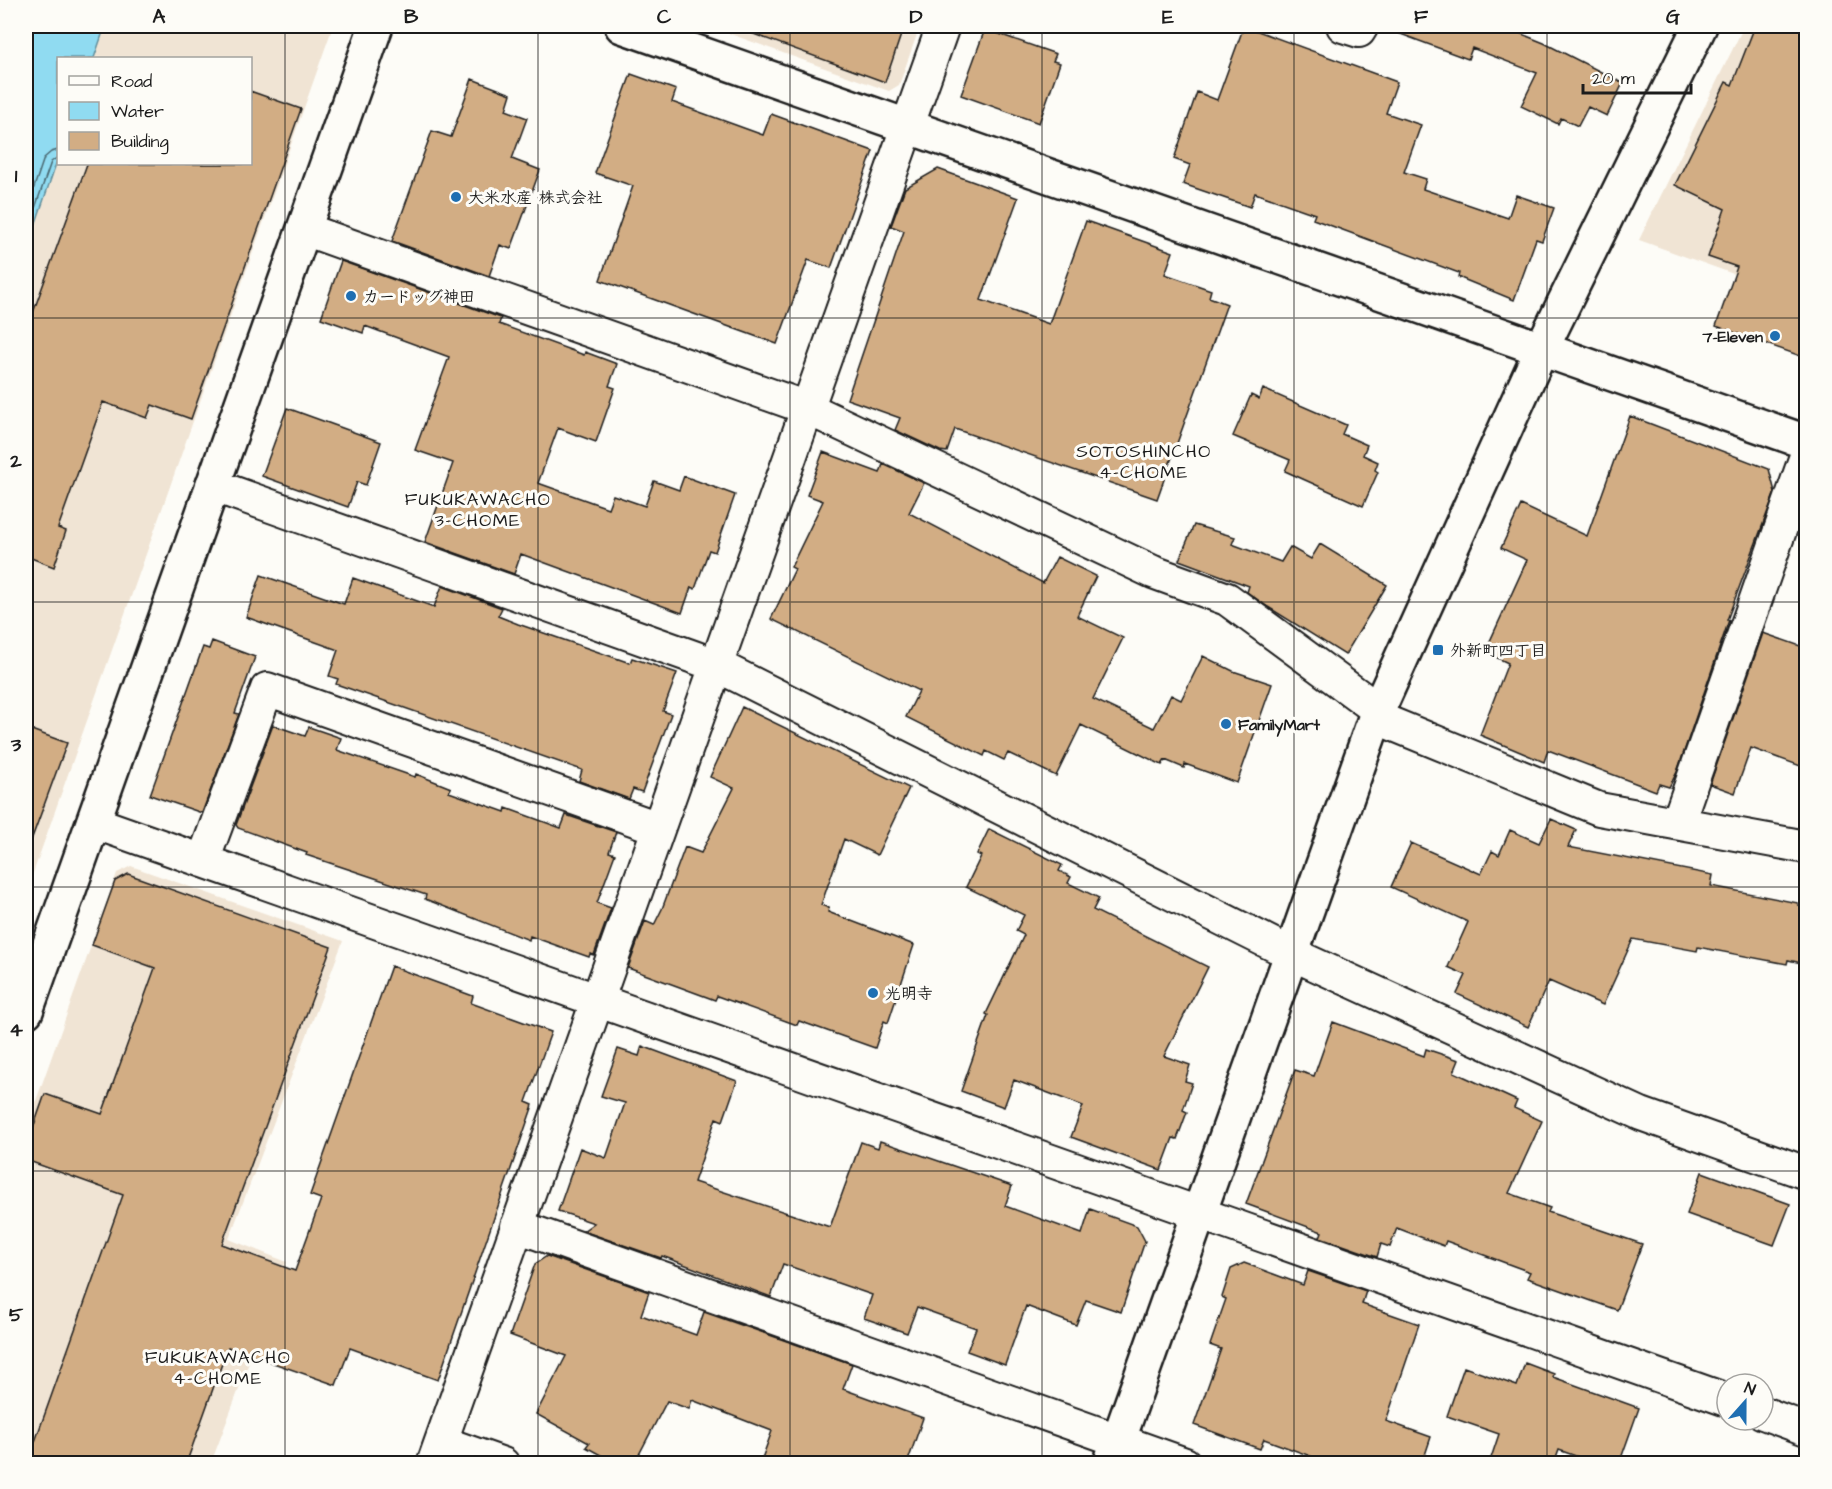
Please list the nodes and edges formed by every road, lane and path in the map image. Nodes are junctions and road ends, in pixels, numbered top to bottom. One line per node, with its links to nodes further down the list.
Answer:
1 (376, 26): 8 (street)
2 (622, 26): 7 (street)
3 (943, 26): 7 (street)
4 (1343, 26): 5 (street)
5 (1362, 26)
6 (1700, 26): 9 (street)
7 (907, 126): 9 (street); 10 (street)
8 (303, 229): 10 (street); 13 (street)
9 (1542, 348): 11 (street); 15 (street)
10 (807, 408): 14 (street); 15 (street)
11 (1806, 442)
12 (1806, 456): 17 (street)
13 (213, 485): 14 (street); 16 (street)
14 (716, 665): 18 (street); 21 (street)
15 (1376, 713): 17 (street); 21 (street)
16 (93, 822): 20 (street); 23 (street)
17 (1678, 822): 19 (street)
18 (658, 828): 20 (street); 22 (street)
19 (1806, 847)
20 (203, 861): 22 (street)
21 (1290, 953): 24 (street); 25 (street)
22 (597, 1000): 25 (street); 26 (street)
23 (26, 1011)
24 (1806, 1173)
25 (1197, 1212): 27 (street); 30 (street)
26 (517, 1226): 30 (street); 31 (street)
27 (1715, 1397)
28 (1775, 1417): 29 (street)
29 (1806, 1429)
30 (1114, 1452): 33 (street)
31 (437, 1453): 32 (street)
32 (503, 1464)
33 (1185, 1464)

